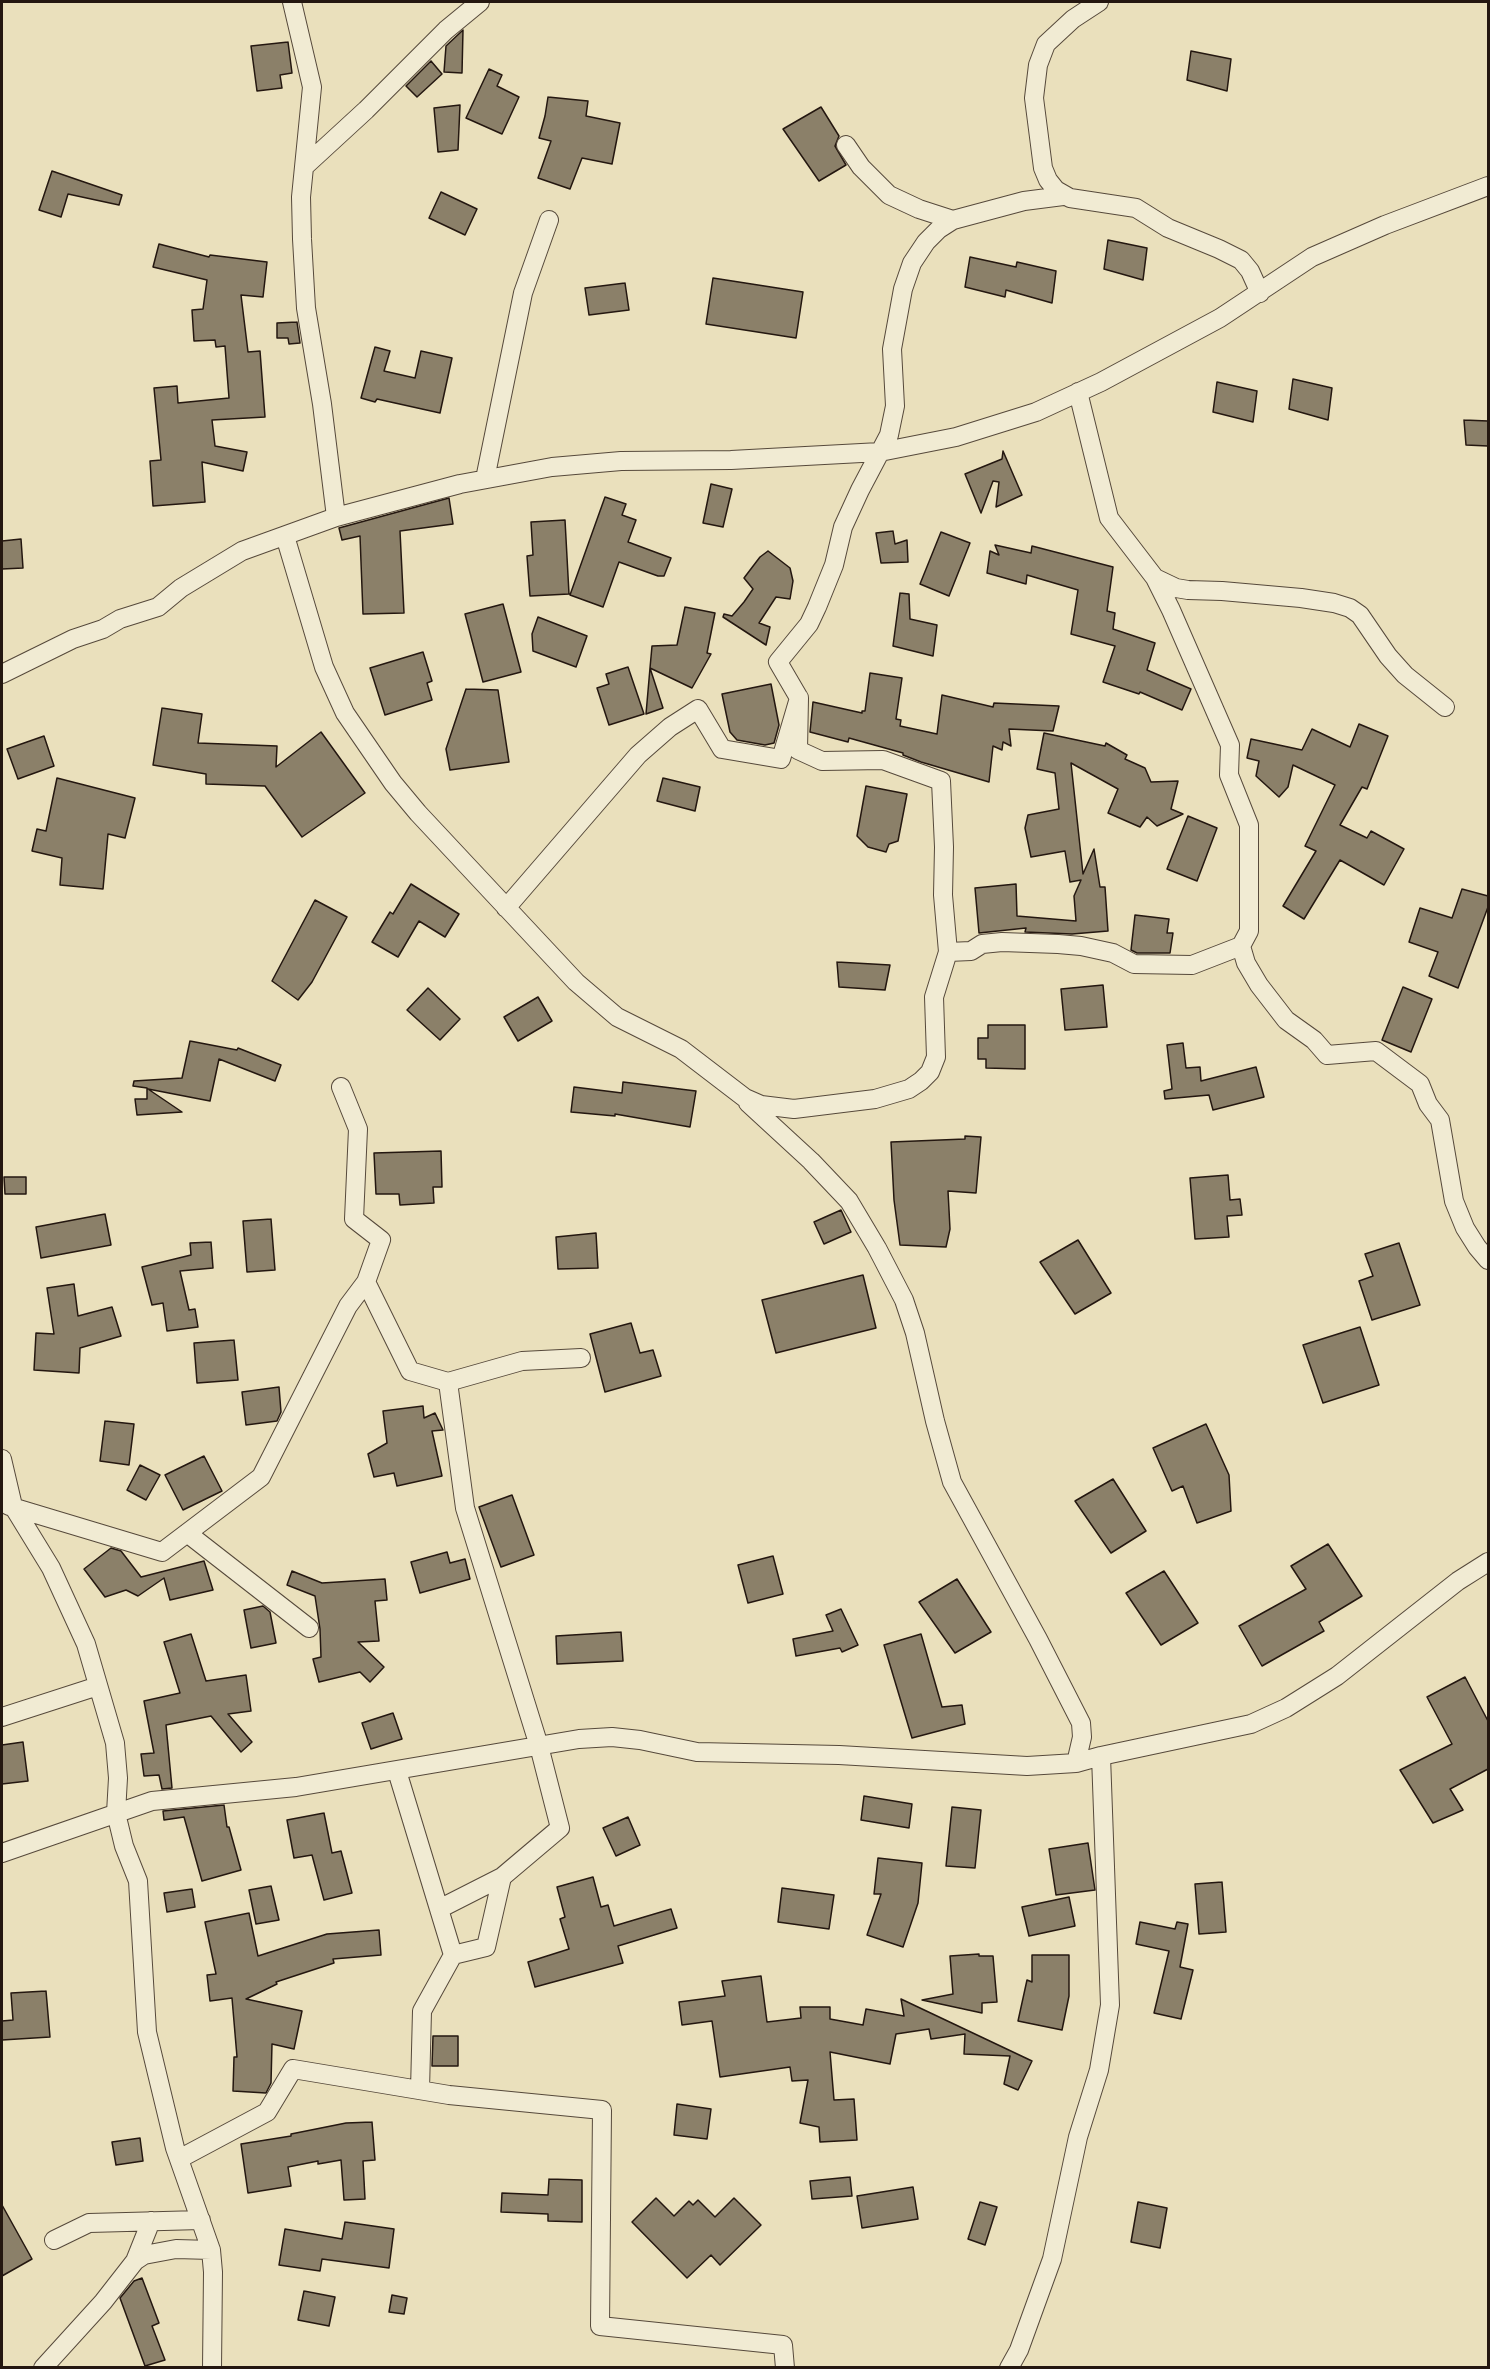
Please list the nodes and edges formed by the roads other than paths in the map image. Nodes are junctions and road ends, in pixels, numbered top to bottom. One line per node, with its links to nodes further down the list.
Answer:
1 (292, 2): 5 (street)
2 (480, 2): 5 (street)
3 (1099, 2): 6 (street)
4 (846, 146): 11 (street)
5 (304, 167): 16 (street)
6 (1043, 168): 8 (street); 9 (street)
7 (1488, 186): 12 (street)
8 (1063, 196): 9 (street); 12 (street)
9 (1024, 201): 11 (street)
10 (549, 220): 15 (street)
11 (953, 220): 14 (street)
12 (1260, 292): 13 (street)
13 (1078, 392): 14 (street); 18 (street)
14 (880, 452): 15 (street); 20 (street)
15 (485, 479): 16 (street)
16 (336, 517): 17 (street)
17 (285, 536): 19 (street); 22 (street)
18 (1155, 578): 21 (street); 23 (street)
19 (2, 674)
20 (799, 698): 22 (street); 24 (street)
21 (1445, 707)
22 (506, 908): 26 (street)
23 (1241, 946): 24 (street); 27 (street)
24 (948, 952): 26 (street)
25 (341, 1087): 28 (street)
26 (734, 1090): 40 (street)
27 (1488, 1260)
28 (366, 1282): 30 (street); 33 (street)
29 (581, 1358): 30 (street)
30 (448, 1382): 38 (street)
31 (2, 1459): 32 (street)
32 (7, 1506): 33 (street); 36 (street)
33 (187, 1533): 35 (street)
34 (1488, 1562): 39 (street)
35 (309, 1628)
36 (98, 1686): 37 (street); 42 (street)
37 (2, 1717)
38 (539, 1746): 40 (street); 41 (street); 44 (street)
39 (1101, 1756): 40 (street); 57 (street)
40 (1076, 1763)
41 (397, 1771): 42 (street); 45 (street)
42 (116, 1813): 43 (street); 48 (street)
43 (2, 1853)
44 (502, 1877): 45 (street); 46 (street)
45 (439, 1909): 46 (street)
46 (453, 1955): 47 (street)
47 (420, 2090): 48 (street); 56 (street)
48 (179, 2159): 49 (street)
49 (201, 2220): 50 (street); 52 (street)
50 (151, 2221): 51 (street); 53 (street)
51 (54, 2240)
52 (211, 2250): 53 (street); 55 (street)
53 (135, 2261): 54 (street)
54 (43, 2367)
55 (212, 2367)
56 (785, 2367)
57 (1009, 2367)

